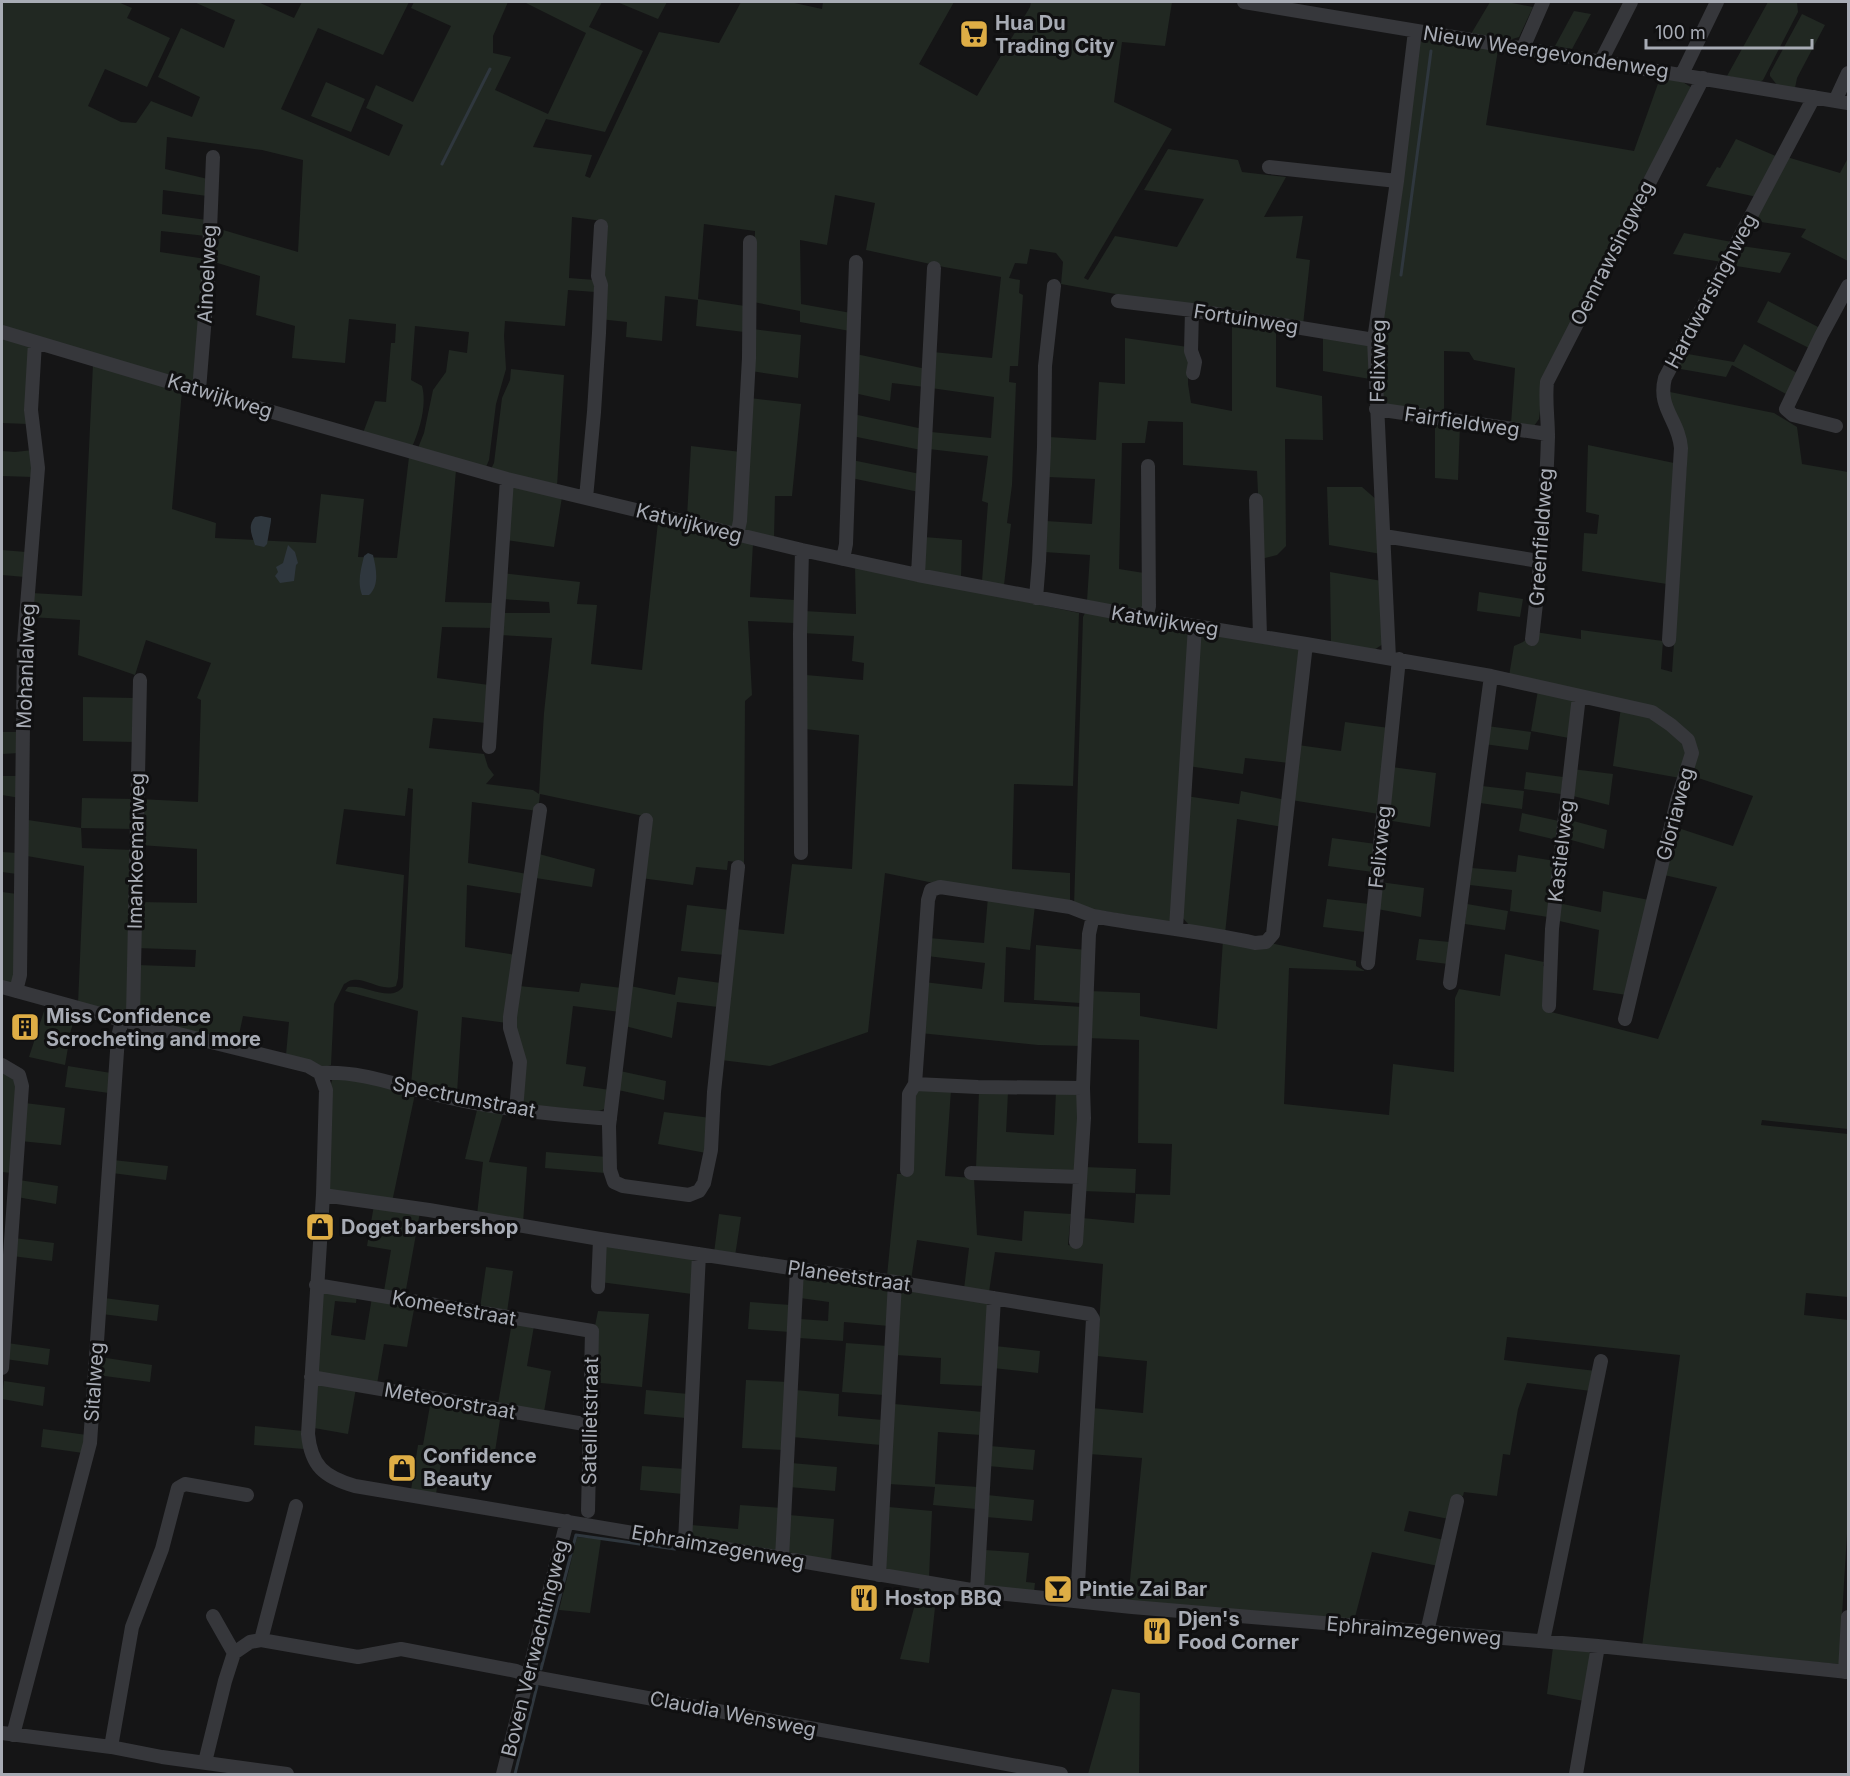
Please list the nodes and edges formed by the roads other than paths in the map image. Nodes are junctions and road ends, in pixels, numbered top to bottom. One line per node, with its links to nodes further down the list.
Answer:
1 (1244, 2): 5 (street, Nieuw Weergevondenweg)
2 (1543, 2): 7 (street)
3 (1631, 2): 8 (street)
4 (1717, 2): 9 (street)
5 (1282, 4): 6 (street, Nieuw Weergevondenweg)
6 (1414, 31): 7 (street, Nieuw Weergevondenweg); 16 (street, Felixweg)
7 (1523, 48): 8 (street, Nieuw Weergevondenweg)
8 (1601, 61): 9 (street, Nieuw Weergevondenweg)
9 (1682, 74): 11 (street, Nieuw Weergevondenweg)
10 (1848, 74): 13 (street)
11 (1703, 78): 12 (street, Nieuw Weergevondenweg); 32 (street, Oemrawsingweg)
12 (1814, 96): 13 (street, Nieuw Weergevondenweg); 48 (street, Hardwarsinghweg)
13 (1842, 102)
14 (213, 157): 29 (street, Ainoelweg)
15 (1269, 167): 16 (street)
16 (1397, 181): 26 (street, Felixweg)
17 (601, 226): 35 (street)
18 (750, 242): 37 (street)
19 (856, 262): 40 (street)
20 (934, 268): 42 (street)
21 (1054, 286): 43 (street)
22 (1848, 286): 31 (street)
23 (1118, 301): 24 (street, Fortuinweg)
24 (1192, 310): 26 (street, Fortuinweg); 28 (street)
25 (2, 332): 27 (street, Katwijkweg)
26 (1374, 340): 30 (street, Felixweg)
27 (35, 342): 29 (street, Katwijkweg); 64 (street, Mohanlalweg)
28 (1193, 373)
29 (199, 390): 34 (street, Katwijkweg)
30 (1376, 409): 32 (street, Fairfieldweg); 38 (street, Felixweg)
31 (1836, 426)
32 (1548, 434): 41 (street, Greenfieldweg)
33 (1148, 466): 44 (street)
34 (507, 479): 35 (street, Katwijkweg); 54 (street)
35 (586, 498): 37 (street, Katwijkweg)
36 (1256, 500): 46 (street)
37 (737, 535): 39 (street, Katwijkweg)
38 (1384, 536): 41 (street); 50 (street, Felixweg)
39 (802, 550): 40 (street, Katwijkweg); 57 (street)
40 (843, 559): 42 (street, Katwijkweg)
41 (1539, 561): 47 (street, Greenfieldweg)
42 (918, 575): 43 (street, Katwijkweg)
43 (1036, 598): 44 (street, Katwijkweg)
44 (1146, 618): 45 (street, Katwijkweg)
45 (1195, 626): 46 (street, Katwijkweg); 60 (street)
46 (1260, 636): 49 (street, Katwijkweg)
47 (1532, 639)
48 (1669, 640)
49 (1306, 644): 50 (street, Katwijkweg); 60 (street)
50 (1394, 659): 51 (street, Gloriaweg); 61 (street, Felixweg)
51 (1491, 676): 53 (street, Gloriaweg); 62 (street)
52 (140, 680): 67 (street, Imankoemarweg)
53 (1580, 696): 65 (street, Kastielweg); 66 (street, Gloriaweg)
54 (489, 747)
55 (540, 810): 72 (street)
56 (646, 820): 73 (street)
57 (801, 853)
58 (738, 867): 73 (street)
59 (1093, 916): 60 (street); 70 (street); 71 (street)
60 (1176, 928)
61 (1368, 963)
62 (1450, 983)
63 (2, 987): 64 (street)
64 (16, 991): 67 (street)
65 (1549, 1006)
66 (1625, 1019)
67 (126, 1021): 69 (street); 110 (street, Sitalweg)
68 (2, 1065): 88 (street)
69 (320, 1073): 72 (street, Spectrumstraat); 77 (street, Ephraimzegenweg)
70 (915, 1084): 71 (street); 74 (street)
71 (1083, 1088): 76 (street)
72 (516, 1110): 73 (street, Spectrumstraat)
73 (610, 1119)
74 (907, 1170)
75 (971, 1173): 76 (street)
76 (1080, 1178): 79 (street)
77 (323, 1196): 78 (street, Planeetstraat); 83 (street, Ephraimzegenweg)
78 (600, 1239): 80 (street, Planeetstraat); 84 (street)
79 (1076, 1242)
80 (699, 1254): 81 (street, Planeetstraat); 96 (street)
81 (798, 1269): 82 (street, Planeetstraat); 97 (street)
82 (895, 1282): 85 (street, Planeetstraat); 98 (street)
83 (316, 1285): 86 (street, Komeetstraat); 89 (street, Ephraimzegenweg)
84 (598, 1287)
85 (994, 1298): 99 (street); 100 (street, Planeetstraat)
86 (592, 1331): 90 (street, Satellietstraat)
87 (1601, 1361): 105 (street)
88 (2, 1368)
89 (311, 1377): 90 (street, Meteoorstraat); 95 (street, Ephraimzegenweg)
90 (590, 1425): 94 (street, Satellietstraat)
91 (247, 1495): 111 (street)
92 (1457, 1501): 103 (street)
93 (296, 1506): 104 (street)
94 (588, 1511)
95 (567, 1521): 96 (street, Ephraimzegenweg); 109 (street, Boven Verwachtingweg)
96 (685, 1542): 97 (street, Ephraimzegenweg)
97 (782, 1558): 98 (street, Ephraimzegenweg)
98 (879, 1575): 99 (street, Ephraimzegenweg)
99 (977, 1591): 100 (street, Ephraimzegenweg)
100 (1077, 1601): 103 (street, Ephraimzegenweg)
101 (213, 1616): 107 (street)
102 (1848, 1617): 108 (street)
103 (1427, 1632): 105 (street, Ephraimzegenweg)
104 (261, 1640): 107 (street); 109 (street, Claudia Wensweg)
105 (1543, 1641): 106 (street, Ephraimzegenweg)
106 (1599, 1646): 108 (street, Ephraimzegenweg); 116 (street)
107 (234, 1653): 112 (street)
108 (1847, 1672)
109 (528, 1676): 114 (street, Boven Verwachtingweg); 115 (street, Claudia Wensweg)
110 (7, 1734): 111 (street)
111 (111, 1747): 112 (street)
112 (211, 1767): 113 (street)
113 (287, 1774)
114 (502, 1774)
115 (1061, 1774)
116 (1576, 1774)

